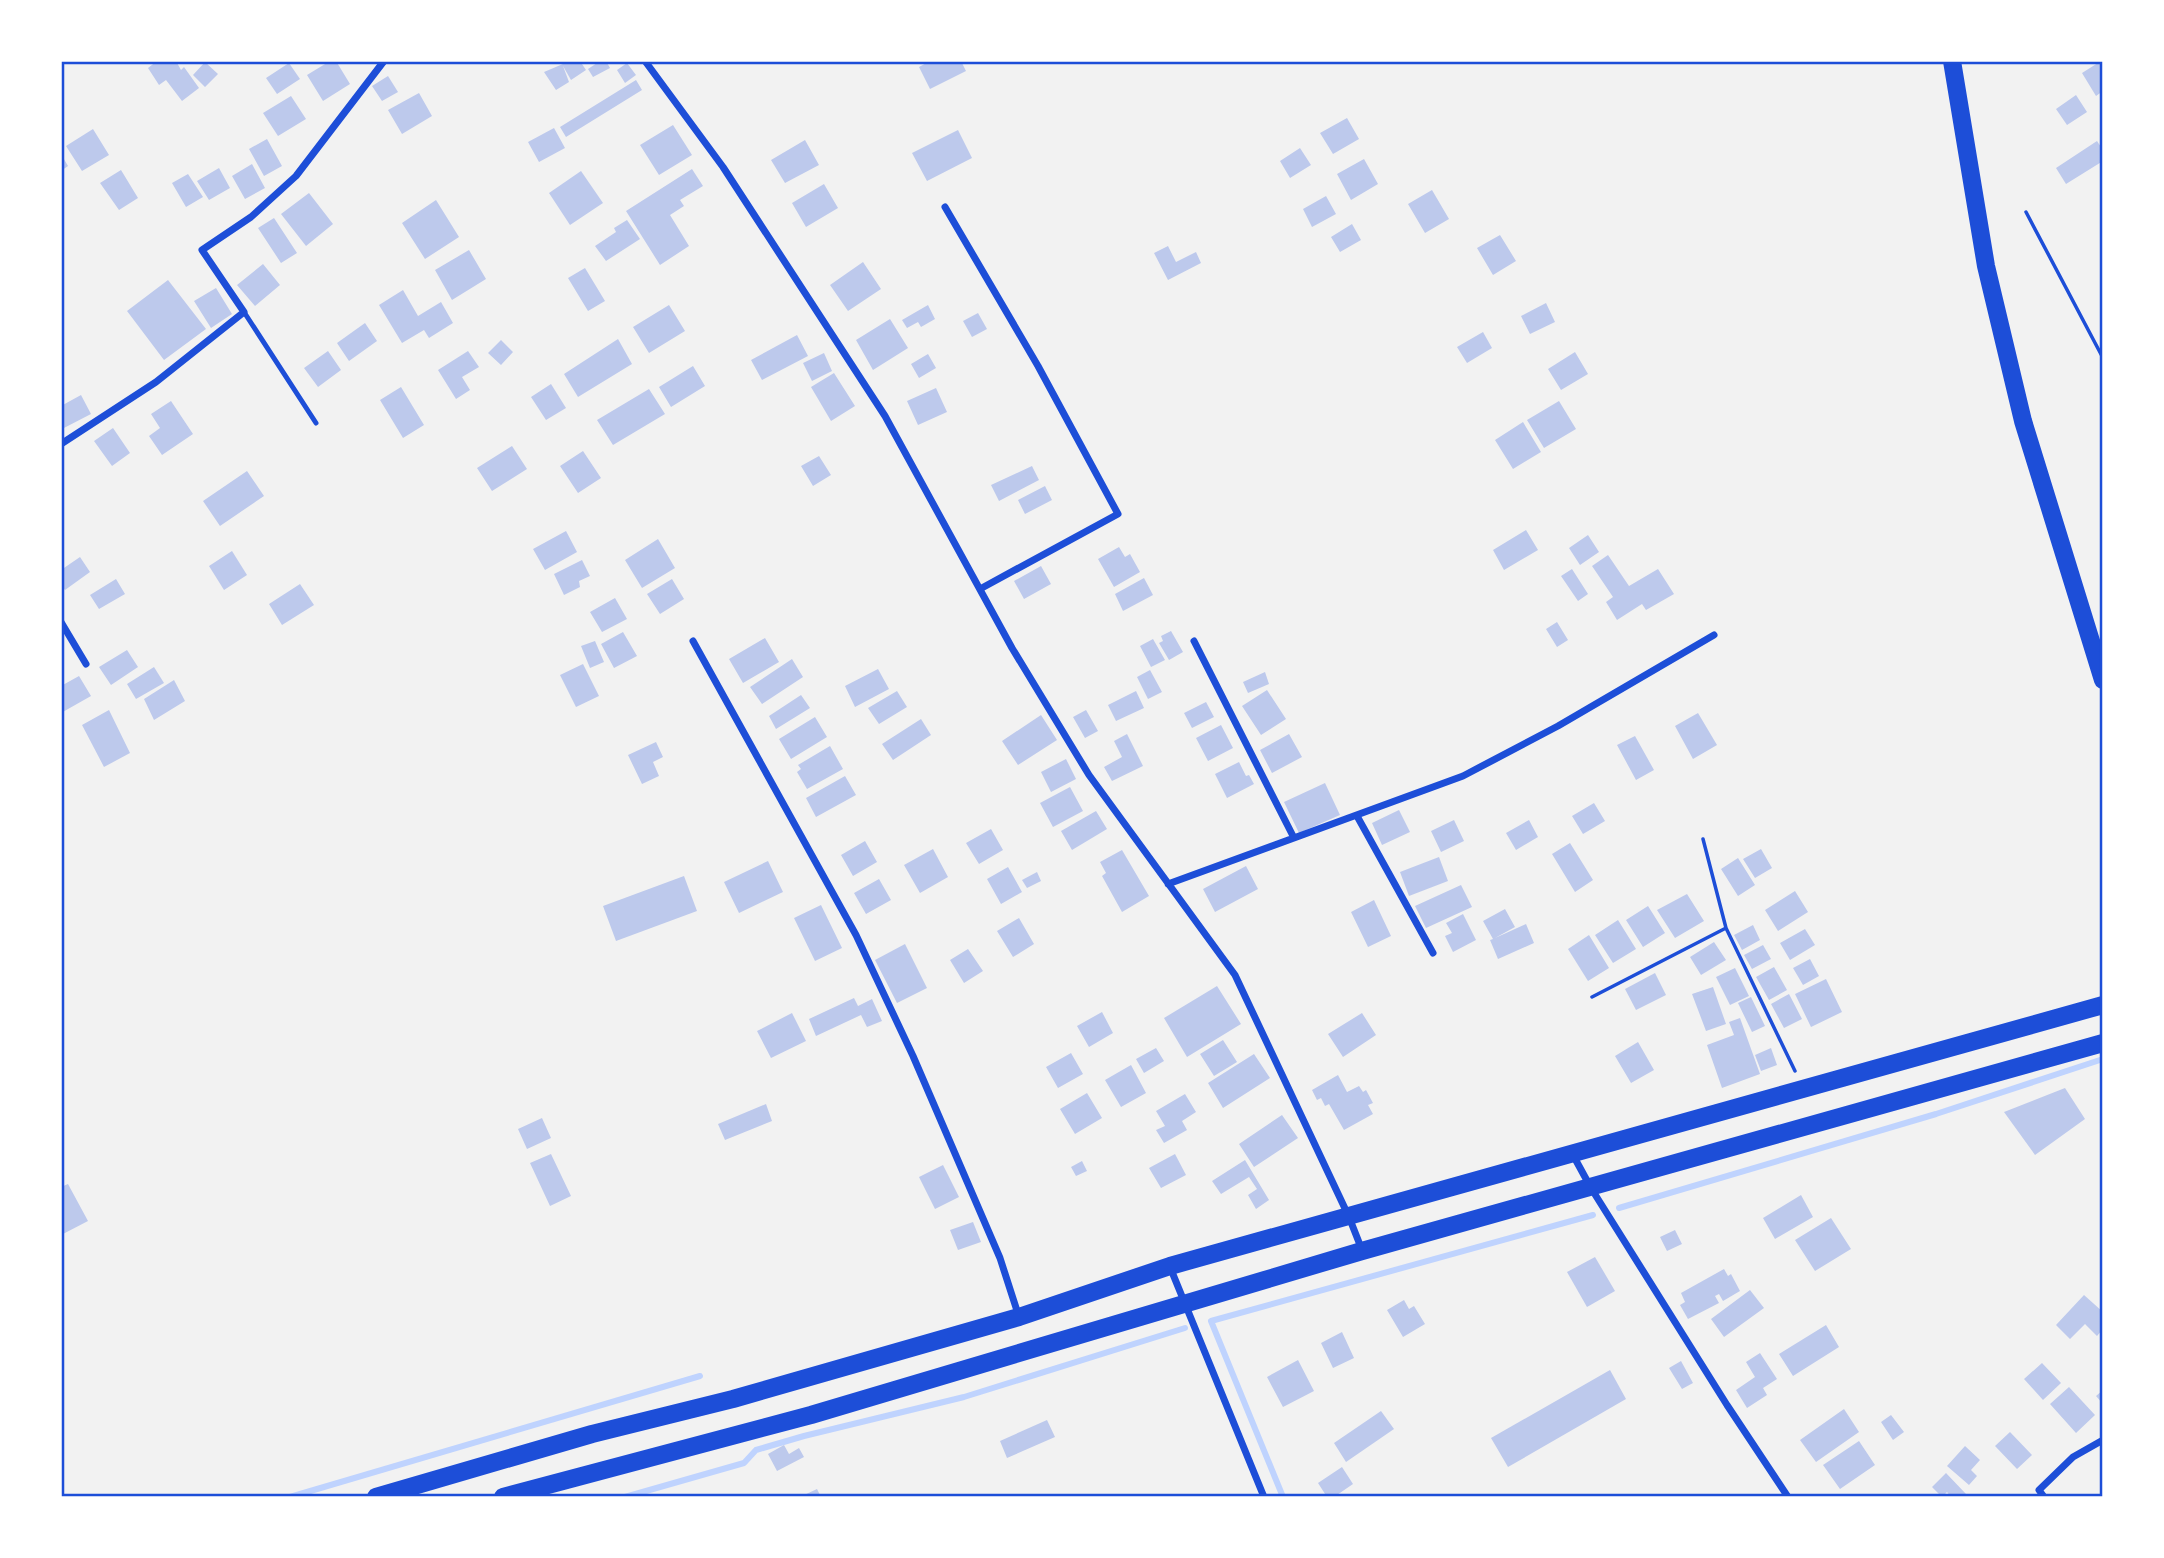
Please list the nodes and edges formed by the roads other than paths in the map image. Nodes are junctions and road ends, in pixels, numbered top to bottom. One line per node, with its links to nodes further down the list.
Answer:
1 (384, 61): 5 (street)
2 (645, 61): 8 (street)
3 (1952, 61): 14 (main road)
4 (945, 207): 8 (street)
5 (244, 312): 6 (lane); 7 (street)
6 (316, 424)
7 (61, 444)
8 (980, 589): 17 (street)
9 (61, 622): 13 (street)
10 (1714, 635): 15 (street)
11 (693, 641): 27 (street)
12 (1194, 641): 16 (street)
13 (86, 664)
14 (2103, 680)
15 (1357, 816): 16 (street); 18 (street)
16 (1294, 838): 17 (street)
17 (1168, 884): 23 (street)
18 (1433, 953)
19 (2103, 1005): 21 (main road)
20 (2103, 1043): 22 (main road)
21 (1572, 1155): 22 (street); 23 (main road)
22 (1591, 1188): 24 (main road); 33 (street)
23 (1349, 1217): 24 (street); 25 (main road)
24 (1362, 1251): 26 (main road)
25 (1170, 1266): 26 (street); 27 (main road)
26 (1183, 1303): 31 (main road); 32 (street)
27 (1019, 1317): 30 (main road)
28 (2103, 1440): 29 (street)
29 (2041, 1494): 34 (street)
30 (376, 1497)
31 (503, 1497)
32 (1264, 1497)
33 (1788, 1497)
34 (2029, 1497)

